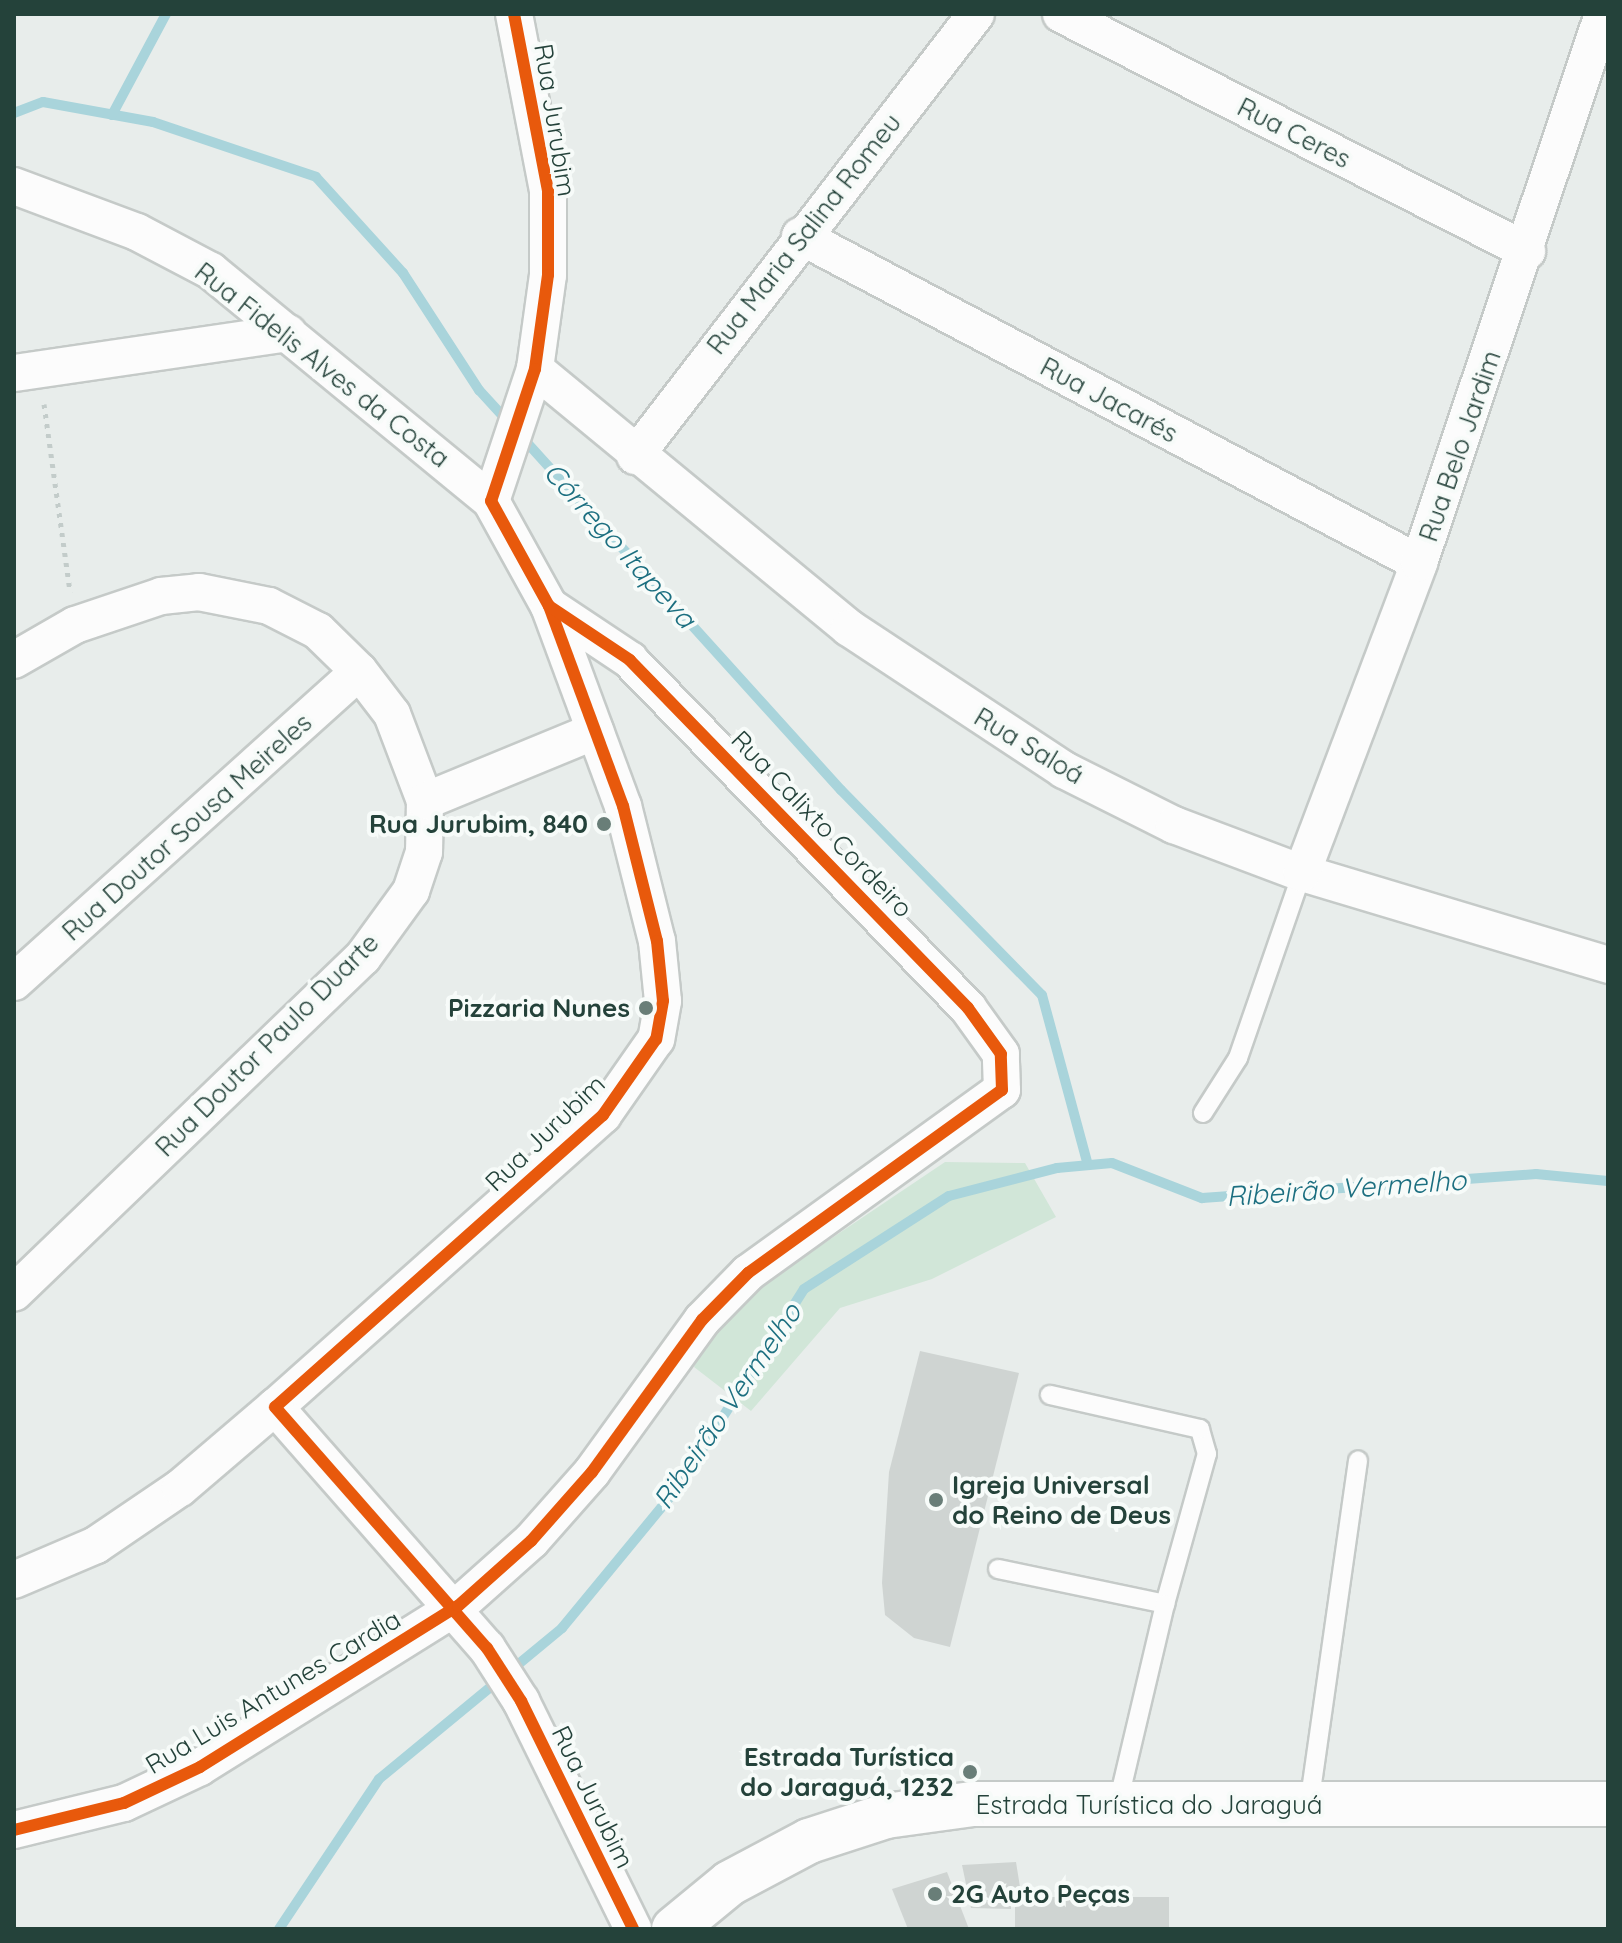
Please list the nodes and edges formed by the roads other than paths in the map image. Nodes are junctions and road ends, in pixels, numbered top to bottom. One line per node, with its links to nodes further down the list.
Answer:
1 (514, 14): 9 (street, Rua Jurubim)
2 (976, 14): 6 (street, Rua Maria Salina Romeu)
3 (1061, 14): 7 (street, Rua Ceres)
4 (1603, 14): 7 (street, Rua Belo Jardim)
5 (14, 186): 8 (street, Rua Fidelis Alves da Costa)
6 (800, 236): 11 (street, Rua Maria Salina Romeu); 13 (street, Rua Jacarés)
7 (1527, 251): 13 (street, Rua Belo Jardim)
8 (288, 333): 10 (street); 12 (street, Rua Fidelis Alves da Costa)
9 (535, 369): 11 (street, Rua Saloá); 12 (street, Rua Jurubim)
10 (27, 372)
11 (635, 456): 19 (street, Rua Saloá)
12 (491, 501): 14 (street, Rua Jurubim)
13 (1419, 563): 19 (street, Rua Belo Jardim)
14 (549, 606): 17 (street, Rua Jurubim); 22 (street, Rua Calixto Cordeiro)
15 (14, 660): 16 (street, Rua Doutor Paulo Duarte)
16 (359, 671): 18 (street, Rua Doutor Paulo Duarte); 21 (street, Rua Doutor Sousa Meireles)
17 (595, 731): 18 (street); 26 (street, Rua Jurubim)
18 (425, 801): 24 (street, Rua Doutor Paulo Duarte)
19 (1302, 873): 20 (street, Rua Saloá); 23 (lane)
20 (1608, 965)
21 (14, 982)
22 (988, 1107): 31 (street, Rua Luis Antunes Cardia)
23 (1203, 1113)
24 (14, 1293)
25 (1050, 1395): 30 (lane)
26 (275, 1407): 29 (street); 31 (street, Rua Jurubim)
27 (1358, 1460): 34 (lane)
28 (998, 1569): 30 (lane)
29 (14, 1580)
30 (1165, 1604): 32 (lane)
31 (458, 1606): 35 (street, Rua Luis Antunes Cardia); 36 (street, Rua Jurubim)
32 (1117, 1804): 34 (main road, Estrada Turística do Jaraguá); 37 (main road, Estrada Turística do Jaraguá)
33 (1608, 1804): 34 (main road, Estrada Turística do Jaraguá)
34 (1309, 1805)
35 (14, 1830)
36 (633, 1929)
37 (674, 1929)

